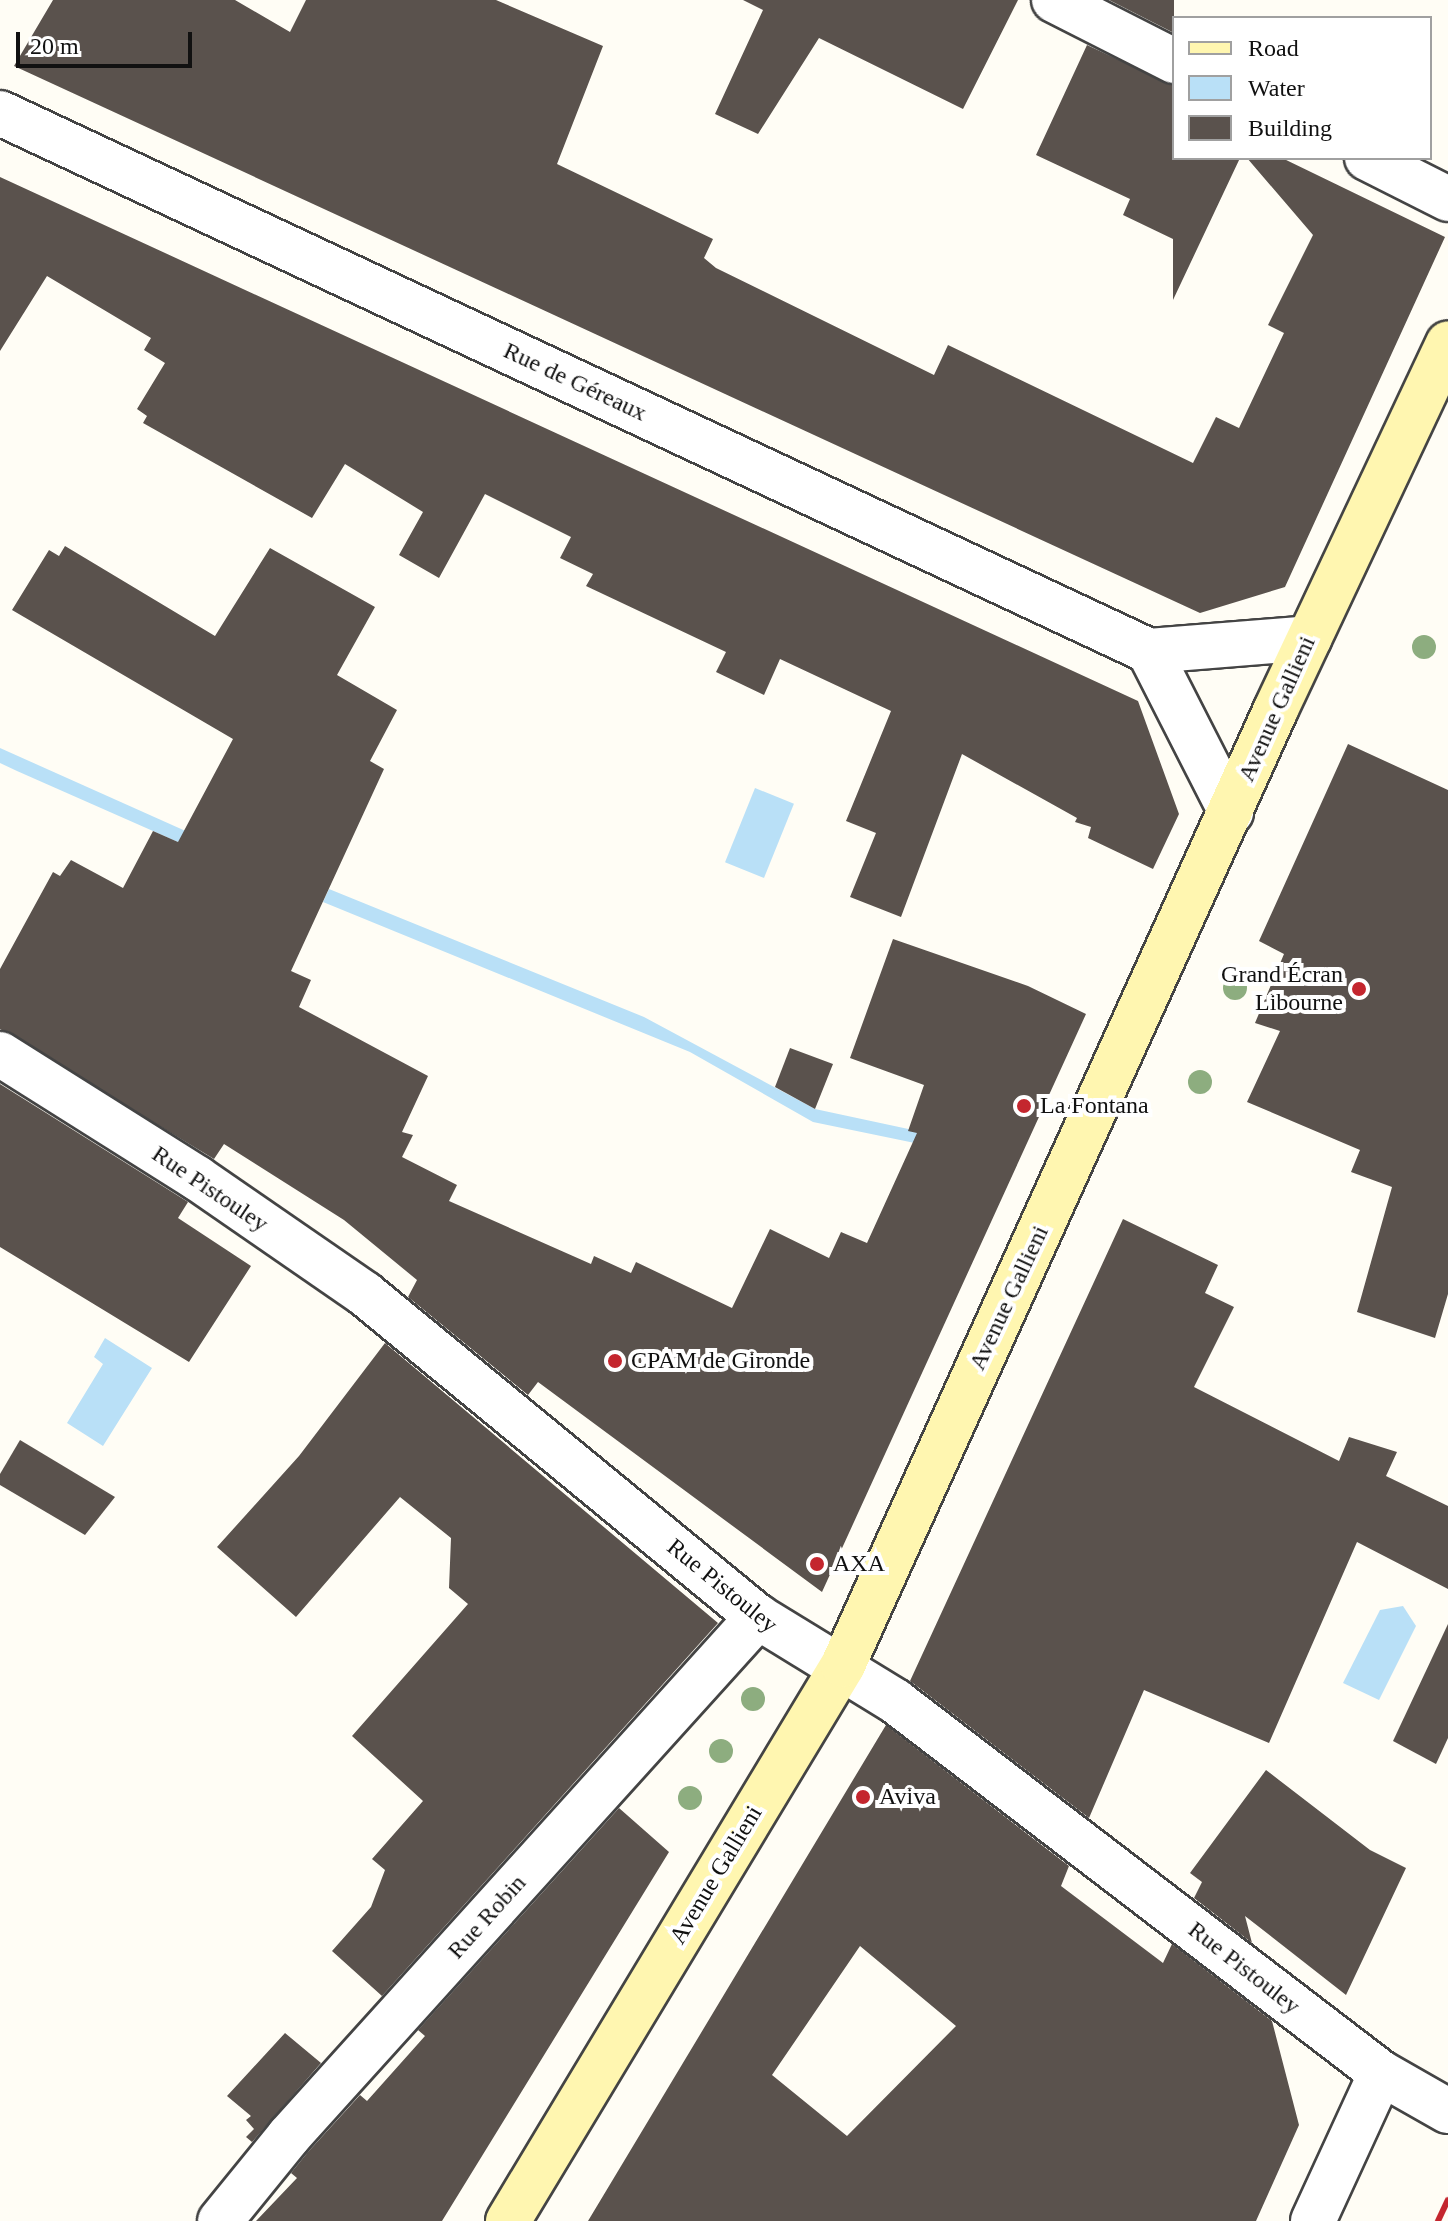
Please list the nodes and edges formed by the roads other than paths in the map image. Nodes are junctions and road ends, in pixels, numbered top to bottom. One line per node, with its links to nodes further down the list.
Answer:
1 (1054, 0): 2 (street)
2 (1172, 60)
3 (0, 113): 8 (street, Rue de Géreaux)
4 (1371, 160): 5 (street)
5 (1448, 199)
6 (1448, 343): 7 (main road, Avenue Gallieni)
7 (1309, 638): 8 (street, Rue de Géreaux); 9 (main road, Avenue Gallieni)
8 (1149, 651): 9 (street)
9 (1231, 812): 12 (main road, Avenue Gallieni)
10 (0, 1054): 11 (street, Rue Pistouley)
11 (758, 1617): 12 (street, Rue Pistouley); 15 (street, Rue Robin)
12 (843, 1665): 13 (street, Rue Pistouley); 16 (main road, Avenue Gallieni)
13 (1381, 2073): 14 (street, Rue Pistouley); 17 (street)
14 (1448, 2111)
15 (220, 2221)
16 (508, 2221)
17 (1313, 2221)

